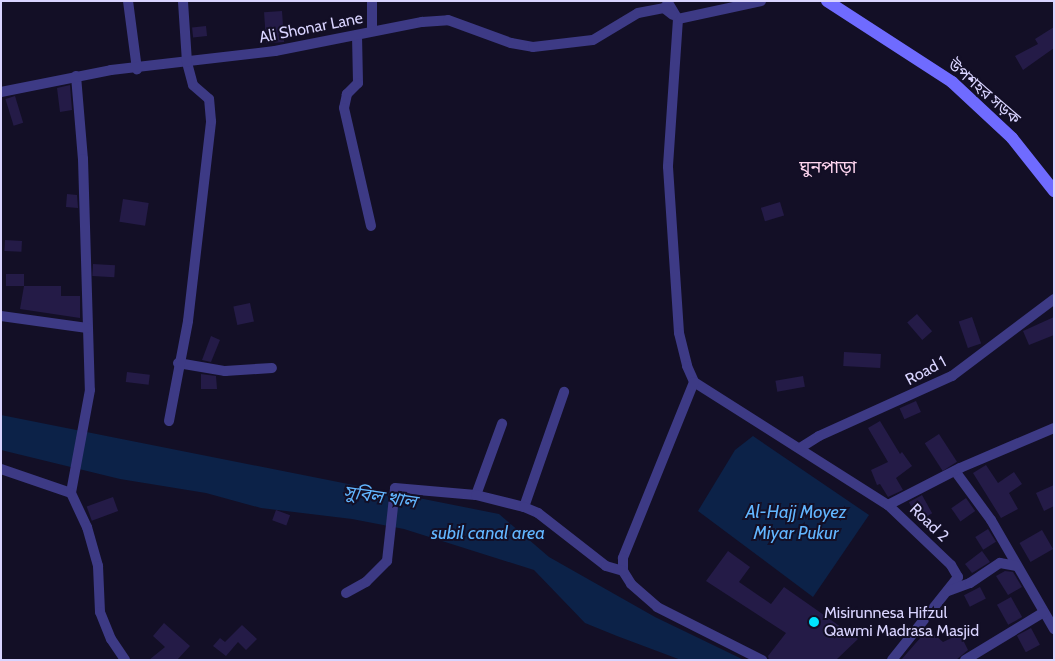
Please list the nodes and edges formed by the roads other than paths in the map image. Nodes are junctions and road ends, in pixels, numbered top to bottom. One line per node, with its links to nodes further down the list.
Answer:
1 (128, 1): 11 (street)
2 (184, 1): 10 (street)
3 (372, 1): 8 (street)
4 (667, 1): 7 (street)
5 (761, 1): 7 (street)
6 (827, 1): 14 (main road, উপশহর সড়ক)
7 (678, 19): 8 (street, Ali Shonar Lane); 21 (street)
8 (372, 31): 9 (street, Ali Shonar Lane)
9 (357, 35): 10 (street, Ali Shonar Lane); 15 (street)
10 (187, 62): 11 (street, Ali Shonar Lane); 19 (street)
11 (137, 69): 12 (street, Ali Shonar Lane)
12 (76, 76): 13 (street, Ali Shonar Lane); 18 (street)
13 (1, 92)
14 (1054, 191)
15 (370, 226)
16 (1054, 299): 26 (street, Road 1)
17 (1, 316): 18 (street)
18 (86, 328): 29 (street)
19 (178, 363): 20 (street); 23 (street)
20 (272, 368)
21 (694, 382): 26 (street); 34 (street)
22 (564, 392): 32 (street)
23 (169, 422)
24 (502, 424): 30 (street)
25 (1054, 428): 28 (street, Road 2)
26 (800, 448): 31 (street)
27 (1, 469): 29 (street)
28 (955, 471): 31 (street, Road 2); 33 (street)
29 (71, 493): 39 (street)
30 (476, 495): 32 (street); 36 (street)
31 (888, 505): 35 (street, Road 2)
32 (524, 507): 34 (street)
33 (1017, 566): 35 (street); 37 (street)
34 (623, 570): 40 (street)
35 (947, 591): 41 (street, Road 2)
36 (346, 593)
37 (1044, 612): 38 (street); 42 (street)
38 (1054, 630)
39 (125, 660)
40 (762, 660)
41 (892, 660)
42 (965, 660)

